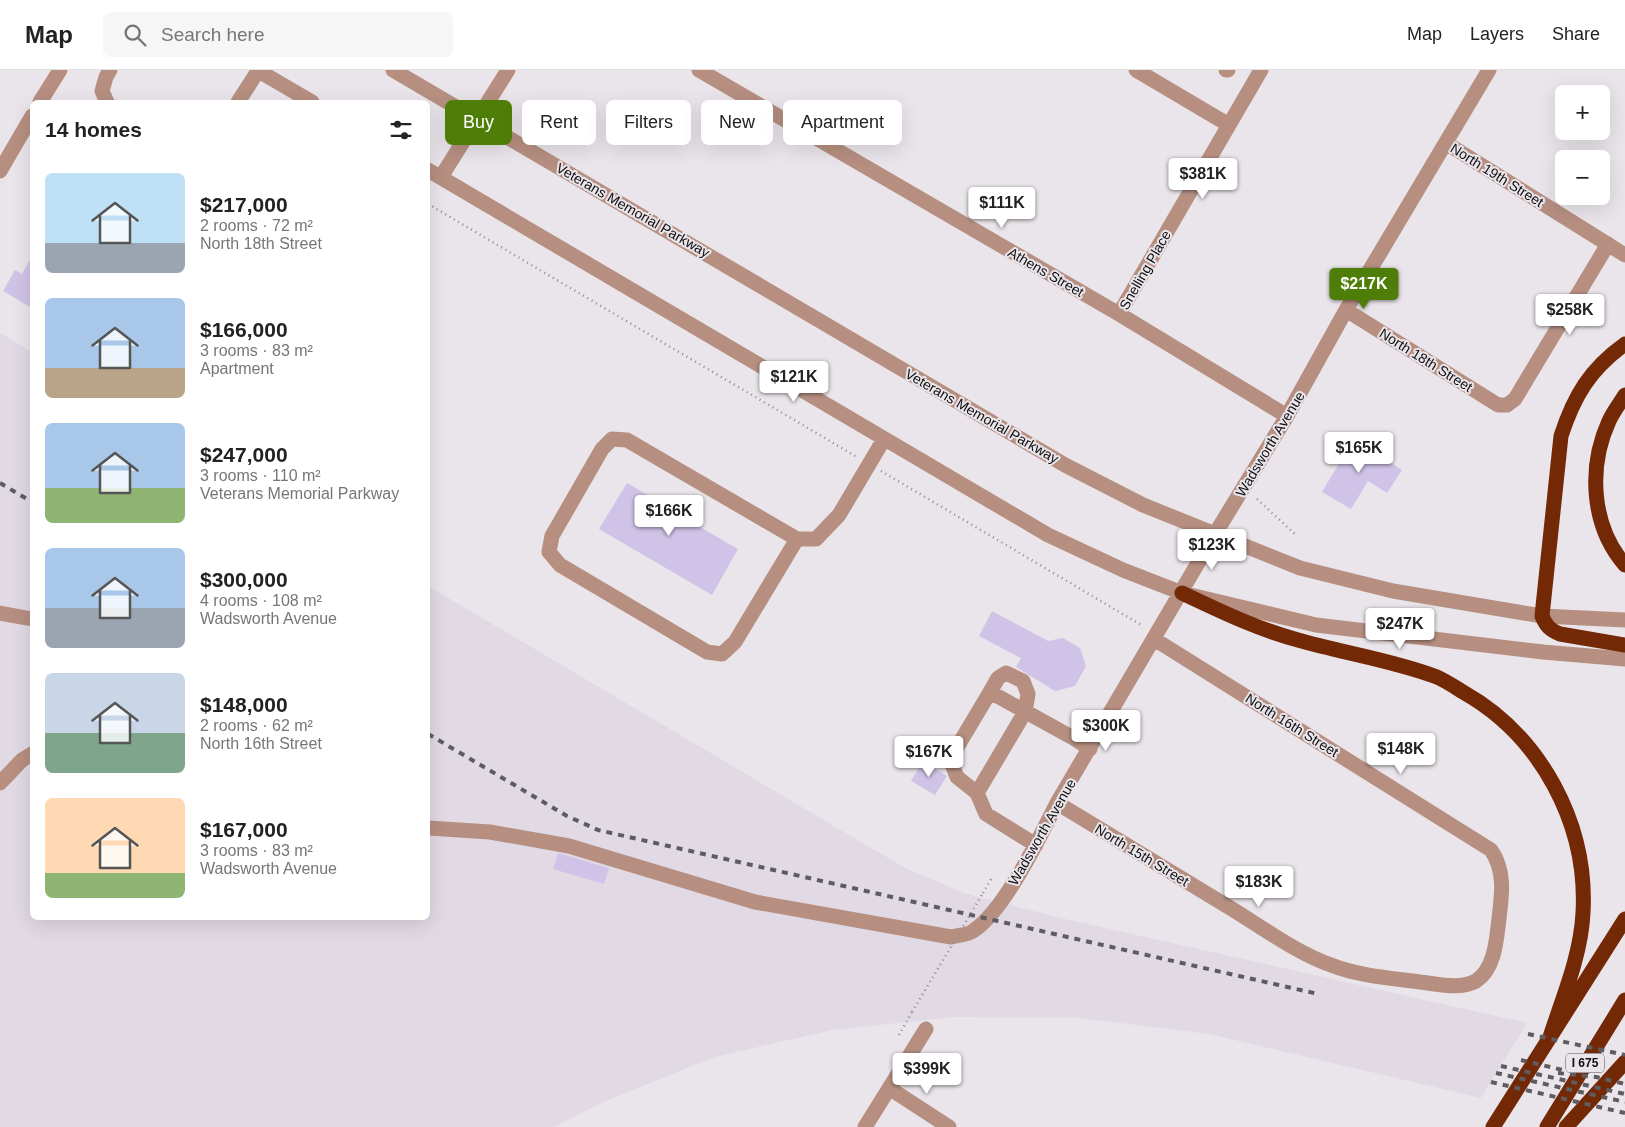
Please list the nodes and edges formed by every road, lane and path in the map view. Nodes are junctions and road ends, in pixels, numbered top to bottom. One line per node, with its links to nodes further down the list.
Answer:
1 (60, 70): 11 (street)
2 (110, 70): 12 (street)
3 (257, 70): 13 (street); 14 (street)
4 (394, 70): 15 (street, Veterans Memorial Parkway)
5 (508, 70): 16 (street)
6 (699, 70): 28 (street, Athens Street)
7 (1136, 70): 10 (street)
8 (1261, 70): 18 (street, Snelling Place)
9 (1489, 70): 20 (street, Wadsworth Avenue)
10 (1153, 74): 18 (street)
11 (41, 100)
12 (106, 100)
13 (239, 100)
14 (309, 100)
15 (445, 100)
16 (490, 100)
17 (30, 119): 22 (street)
18 (1229, 125): 28 (street, Snelling Place)
19 (512, 140): 35 (street, Veterans Memorial Parkway)
20 (1446, 143): 25 (street, North 19th Street); 27 (street, Wadsworth Avenue)
21 (458, 145): 23 (street)
22 (0, 171)
23 (434, 174): 32 (street)
24 (430, 205): 33 (path)
25 (1608, 244): 26 (street, North 19th Street); 27 (street, North 18th Street)
26 (1625, 255)
27 (1346, 310): 31 (street, Wadsworth Avenue)
28 (1119, 314): 31 (street, Athens Street)
29 (1625, 344): 41 (highway)
30 (1625, 395): 38 (highway)
31 (1287, 416): 35 (street, Wadsworth Avenue)
32 (884, 439): 33 (street); 39 (street)
33 (869, 464): 37 (street); 44 (path)
34 (1257, 499): 36 (path)
35 (1215, 534): 39 (street, Wadsworth Avenue); 41 (street, Veterans Memorial Parkway)
36 (1297, 536)
37 (797, 539): 37 (street)
38 (1625, 565)
39 (1182, 593): 44 (street, Wadsworth Avenue); 46 (street); 62 (highway)
40 (0, 613): 42 (street)
41 (1542, 616): 43 (street, Veterans Memorial Parkway); 45 (highway)
42 (30, 619)
43 (1625, 620)
44 (1154, 639): 49 (street, Wadsworth Avenue); 58 (street, North 16th Street)
45 (1625, 645)
46 (1625, 659)
47 (990, 692): 48 (street); 48 (street); 52 (street)
48 (1025, 712): 49 (street); 52 (street)
49 (1090, 749): 53 (street, Wadsworth Avenue)
50 (30, 755): 51 (street)
51 (0, 783)
52 (977, 793): 55 (street)
53 (1057, 804): 55 (street, Wadsworth Avenue); 58 (street, North 15th Street)
54 (430, 828): 55 (street, Wadsworth Avenue)
55 (1036, 845)
56 (993, 876): 61 (path, bridge)
57 (1625, 919): 62 (highway)
58 (1477, 980)
59 (1625, 1000): 68 (highway, I 675)
60 (926, 1029): 64 (street)
61 (899, 1035)
62 (1550, 1037): 67 (highway)
63 (1625, 1062): 69 (highway)
64 (889, 1088): 65 (street); 66 (street)
65 (865, 1127)
66 (949, 1127)
67 (1493, 1127)
68 (1547, 1127)
69 (1566, 1127)

